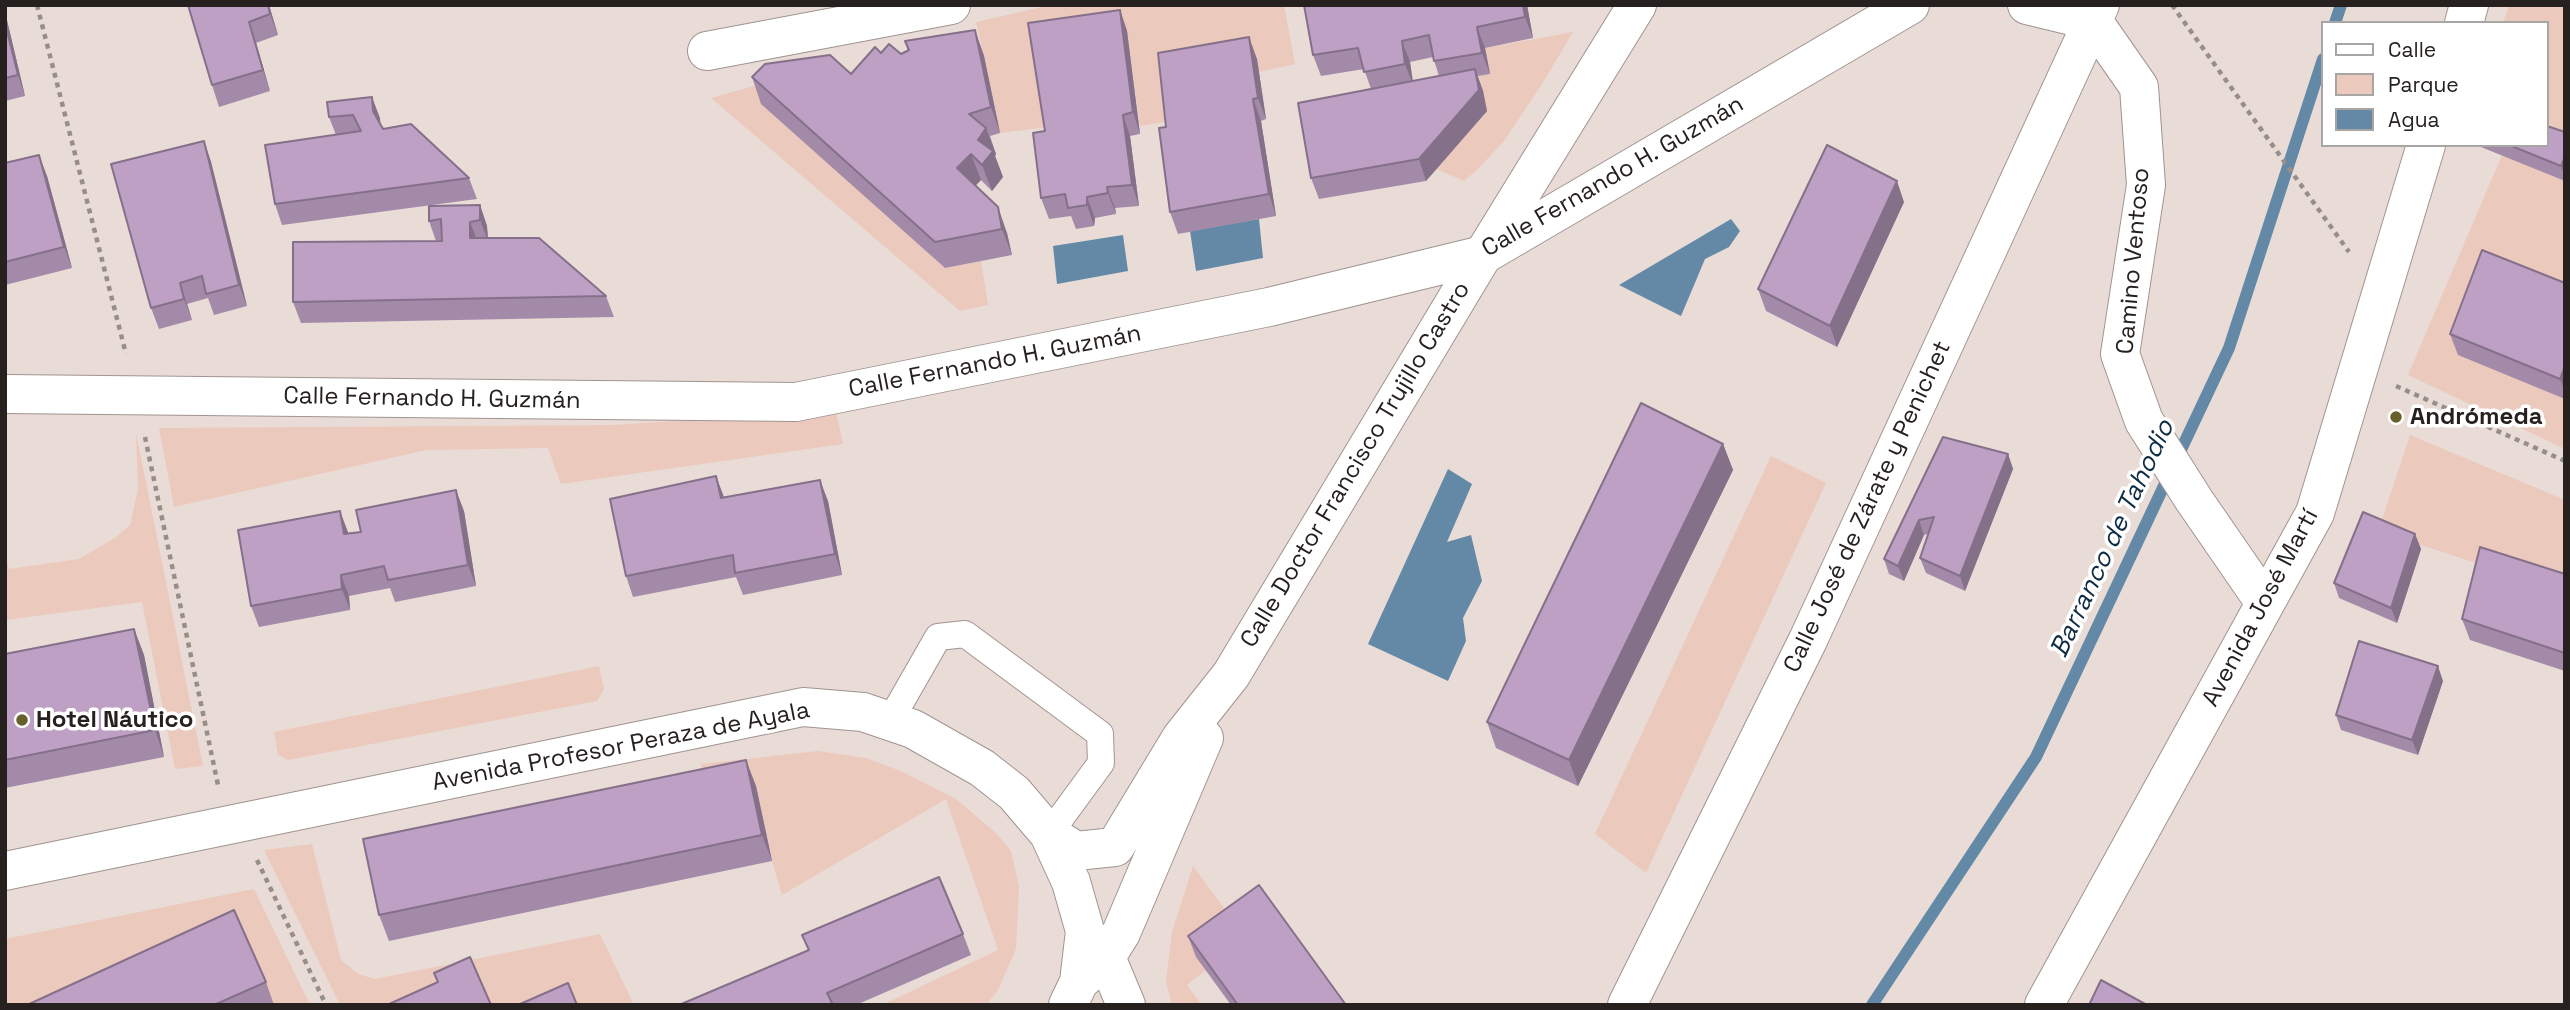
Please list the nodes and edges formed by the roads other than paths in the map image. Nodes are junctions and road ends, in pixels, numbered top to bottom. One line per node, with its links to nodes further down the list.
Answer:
1 (951, 5): 6 (street)
2 (1637, 5): 8 (street, Calle Doctor Francisco Trujillo Castro)
3 (1910, 5): 8 (street, Calle Fernando H. Guzmán)
4 (2027, 5): 5 (street)
5 (2097, 13): 10 (street, Camino Ventoso); 17 (street, Calle José de Zárate y Penichet)
6 (707, 51)
7 (2425, 147): 10 (street, Avenida José Martí)
8 (1483, 255): 9 (street, Calle Fernando H. Guzmán); 11 (street, Calle Doctor Francisco Trujillo Castro)
9 (5, 394)
10 (2265, 603): 18 (street, Avenida José Martí)
11 (1231, 675): 13 (street, Calle Doctor Francisco Trujillo Castro); 15 (street, Calle Doctor Francisco Trujillo Castro)
12 (890, 721): 13 (street, Avenida Profesor Peraza de Ayala); 13 (lane); 14 (street, Avenida Profesor Peraza de Ayala)
13 (1049, 834): 15 (street, Avenida Profesor Peraza de Ayala)
14 (5, 871)
15 (1085, 969): 16 (street, Avenida Profesor Peraza de Ayala)
16 (1126, 1005)
17 (1627, 1005)
18 (2044, 1005)

